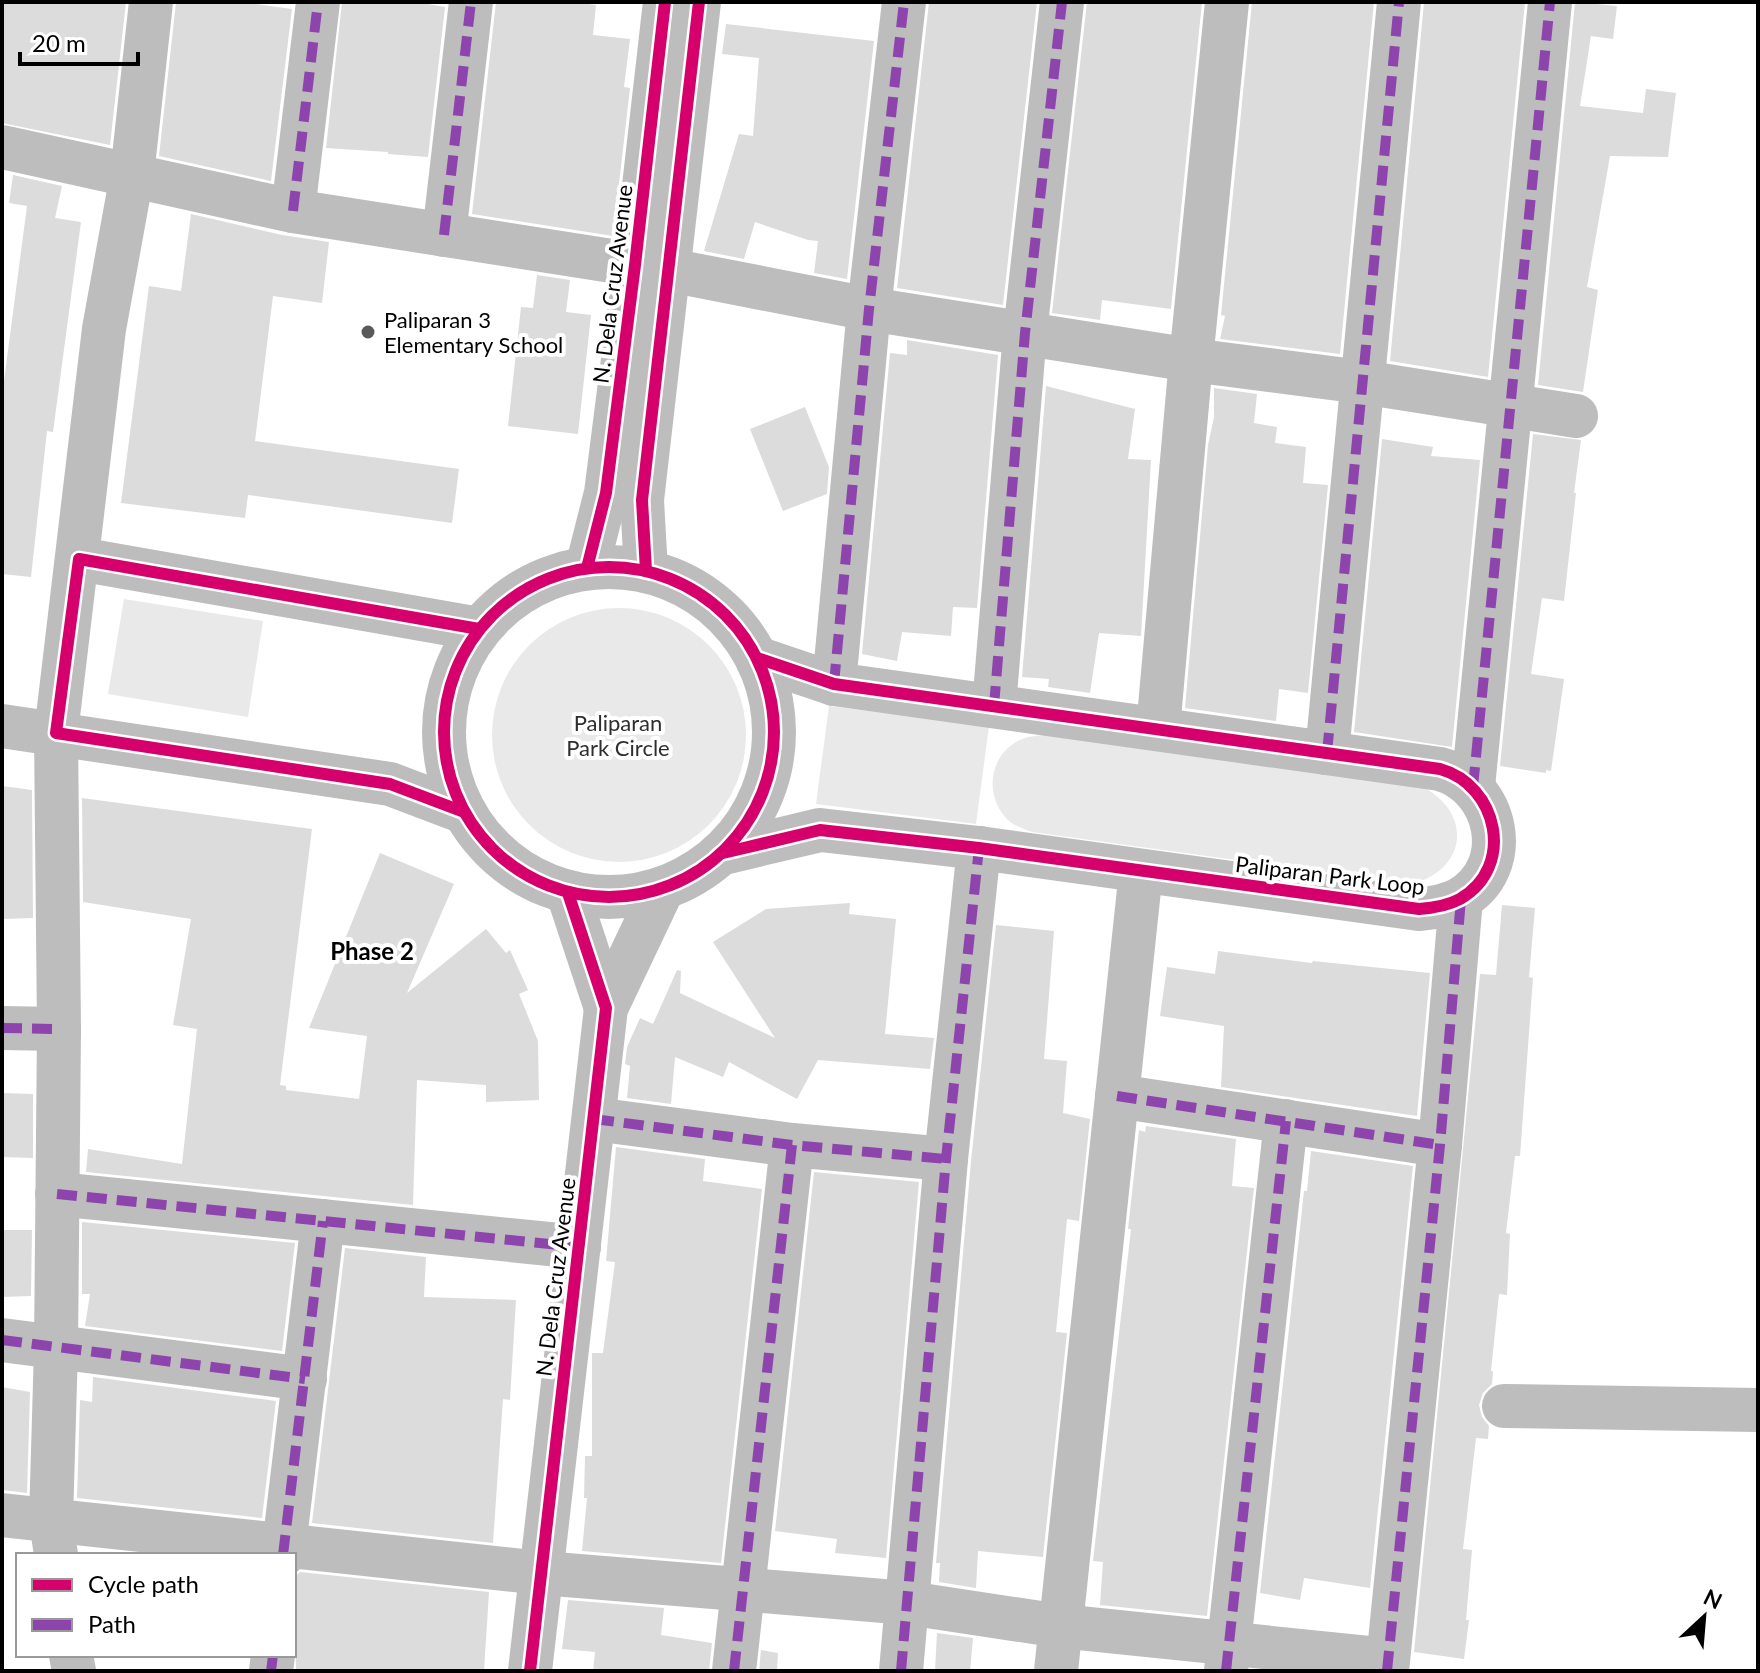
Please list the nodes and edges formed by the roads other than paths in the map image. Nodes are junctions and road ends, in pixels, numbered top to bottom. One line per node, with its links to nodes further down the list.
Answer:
1 (151, 2): 12 (street)
2 (318, 2): 13 (street)
3 (471, 2): 14 (street)
4 (665, 2): 15 (street, N. Dela Cruz Avenue)
5 (699, 2): 15 (street, N. Dela Cruz Avenue)
6 (904, 2): 16 (street)
7 (1062, 2): 17 (street)
8 (1227, 2): 18 (street)
9 (1399, 2): 19 (street)
10 (1550, 2): 20 (street)
11 (2, 147): 12 (street)
12 (132, 175): 13 (street); 22 (street)
13 (293, 211): 14 (street)
14 (444, 235): 15 (street)
15 (652, 268): 16 (street); 23 (street, N. Dela Cruz Avenue); 24 (street, N. Dela Cruz Avenue)
16 (869, 309): 17 (street); 27 (street)
17 (1025, 333): 18 (street); 28 (street)
18 (1191, 360): 19 (street); 30 (street)
19 (1362, 382): 20 (street); 32 (street)
20 (1510, 405): 21 (street); 33 (street)
21 (1576, 416)
22 (79, 559): 25 (street); 31 (street)
23 (587, 568): 24 (street); 25 (street)
24 (646, 571): 26 (street)
25 (479, 629): 34 (street)
26 (757, 658): 27 (street); 36 (street)
27 (834, 684): 28 (street)
28 (994, 706): 30 (street)
29 (2, 726): 31 (street)
30 (1158, 729): 32 (street)
31 (56, 733): 34 (street); 43 (street)
32 (1327, 753): 33 (street)
33 (1473, 787): 40 (street)
34 (464, 812): 39 (street)
35 (979, 848): 36 (street, Paliparan Park Loop); 37 (street, Paliparan Park Loop); 49 (street)
36 (723, 853): 38 (street)
37 (1141, 871): 40 (street, Paliparan Park Loop); 44 (street)
38 (662, 890): 39 (street); 41 (street, N. Dela Cruz Avenue)
39 (568, 893): 41 (street, N. Dela Cruz Avenue)
40 (1461, 899): 48 (street)
41 (606, 1008): 45 (street, N. Dela Cruz Avenue)
42 (2, 1028): 43 (street)
43 (59, 1029): 50 (street)
44 (1117, 1096): 46 (street); 64 (street)
45 (594, 1119): 47 (street); 52 (street, N. Dela Cruz Avenue)
46 (1286, 1121): 48 (street); 65 (street)
47 (792, 1145): 49 (street); 62 (street)
48 (1440, 1145): 66 (street)
49 (946, 1159): 63 (street)
50 (57, 1194): 51 (street); 54 (street)
51 (323, 1221): 52 (street); 55 (street)
52 (579, 1247): 61 (street, N. Dela Cruz Avenue)
53 (2, 1340): 54 (street)
54 (56, 1348): 55 (street); 59 (street)
55 (305, 1379): 60 (street)
56 (1504, 1406): 57 (street)
57 (1758, 1410)
58 (2, 1515): 59 (street)
59 (53, 1538): 60 (street)
60 (284, 1550): 61 (street)
61 (542, 1573): 62 (street); 67 (street, N. Dela Cruz Avenue)
62 (741, 1590): 63 (street); 68 (street)
63 (908, 1603): 64 (street); 69 (street)
64 (1060, 1626): 65 (street); 70 (street)
65 (1228, 1657): 66 (street)
66 (1388, 1666)
67 (530, 1671)
68 (734, 1671)
69 (901, 1671)
70 (1056, 1671)

